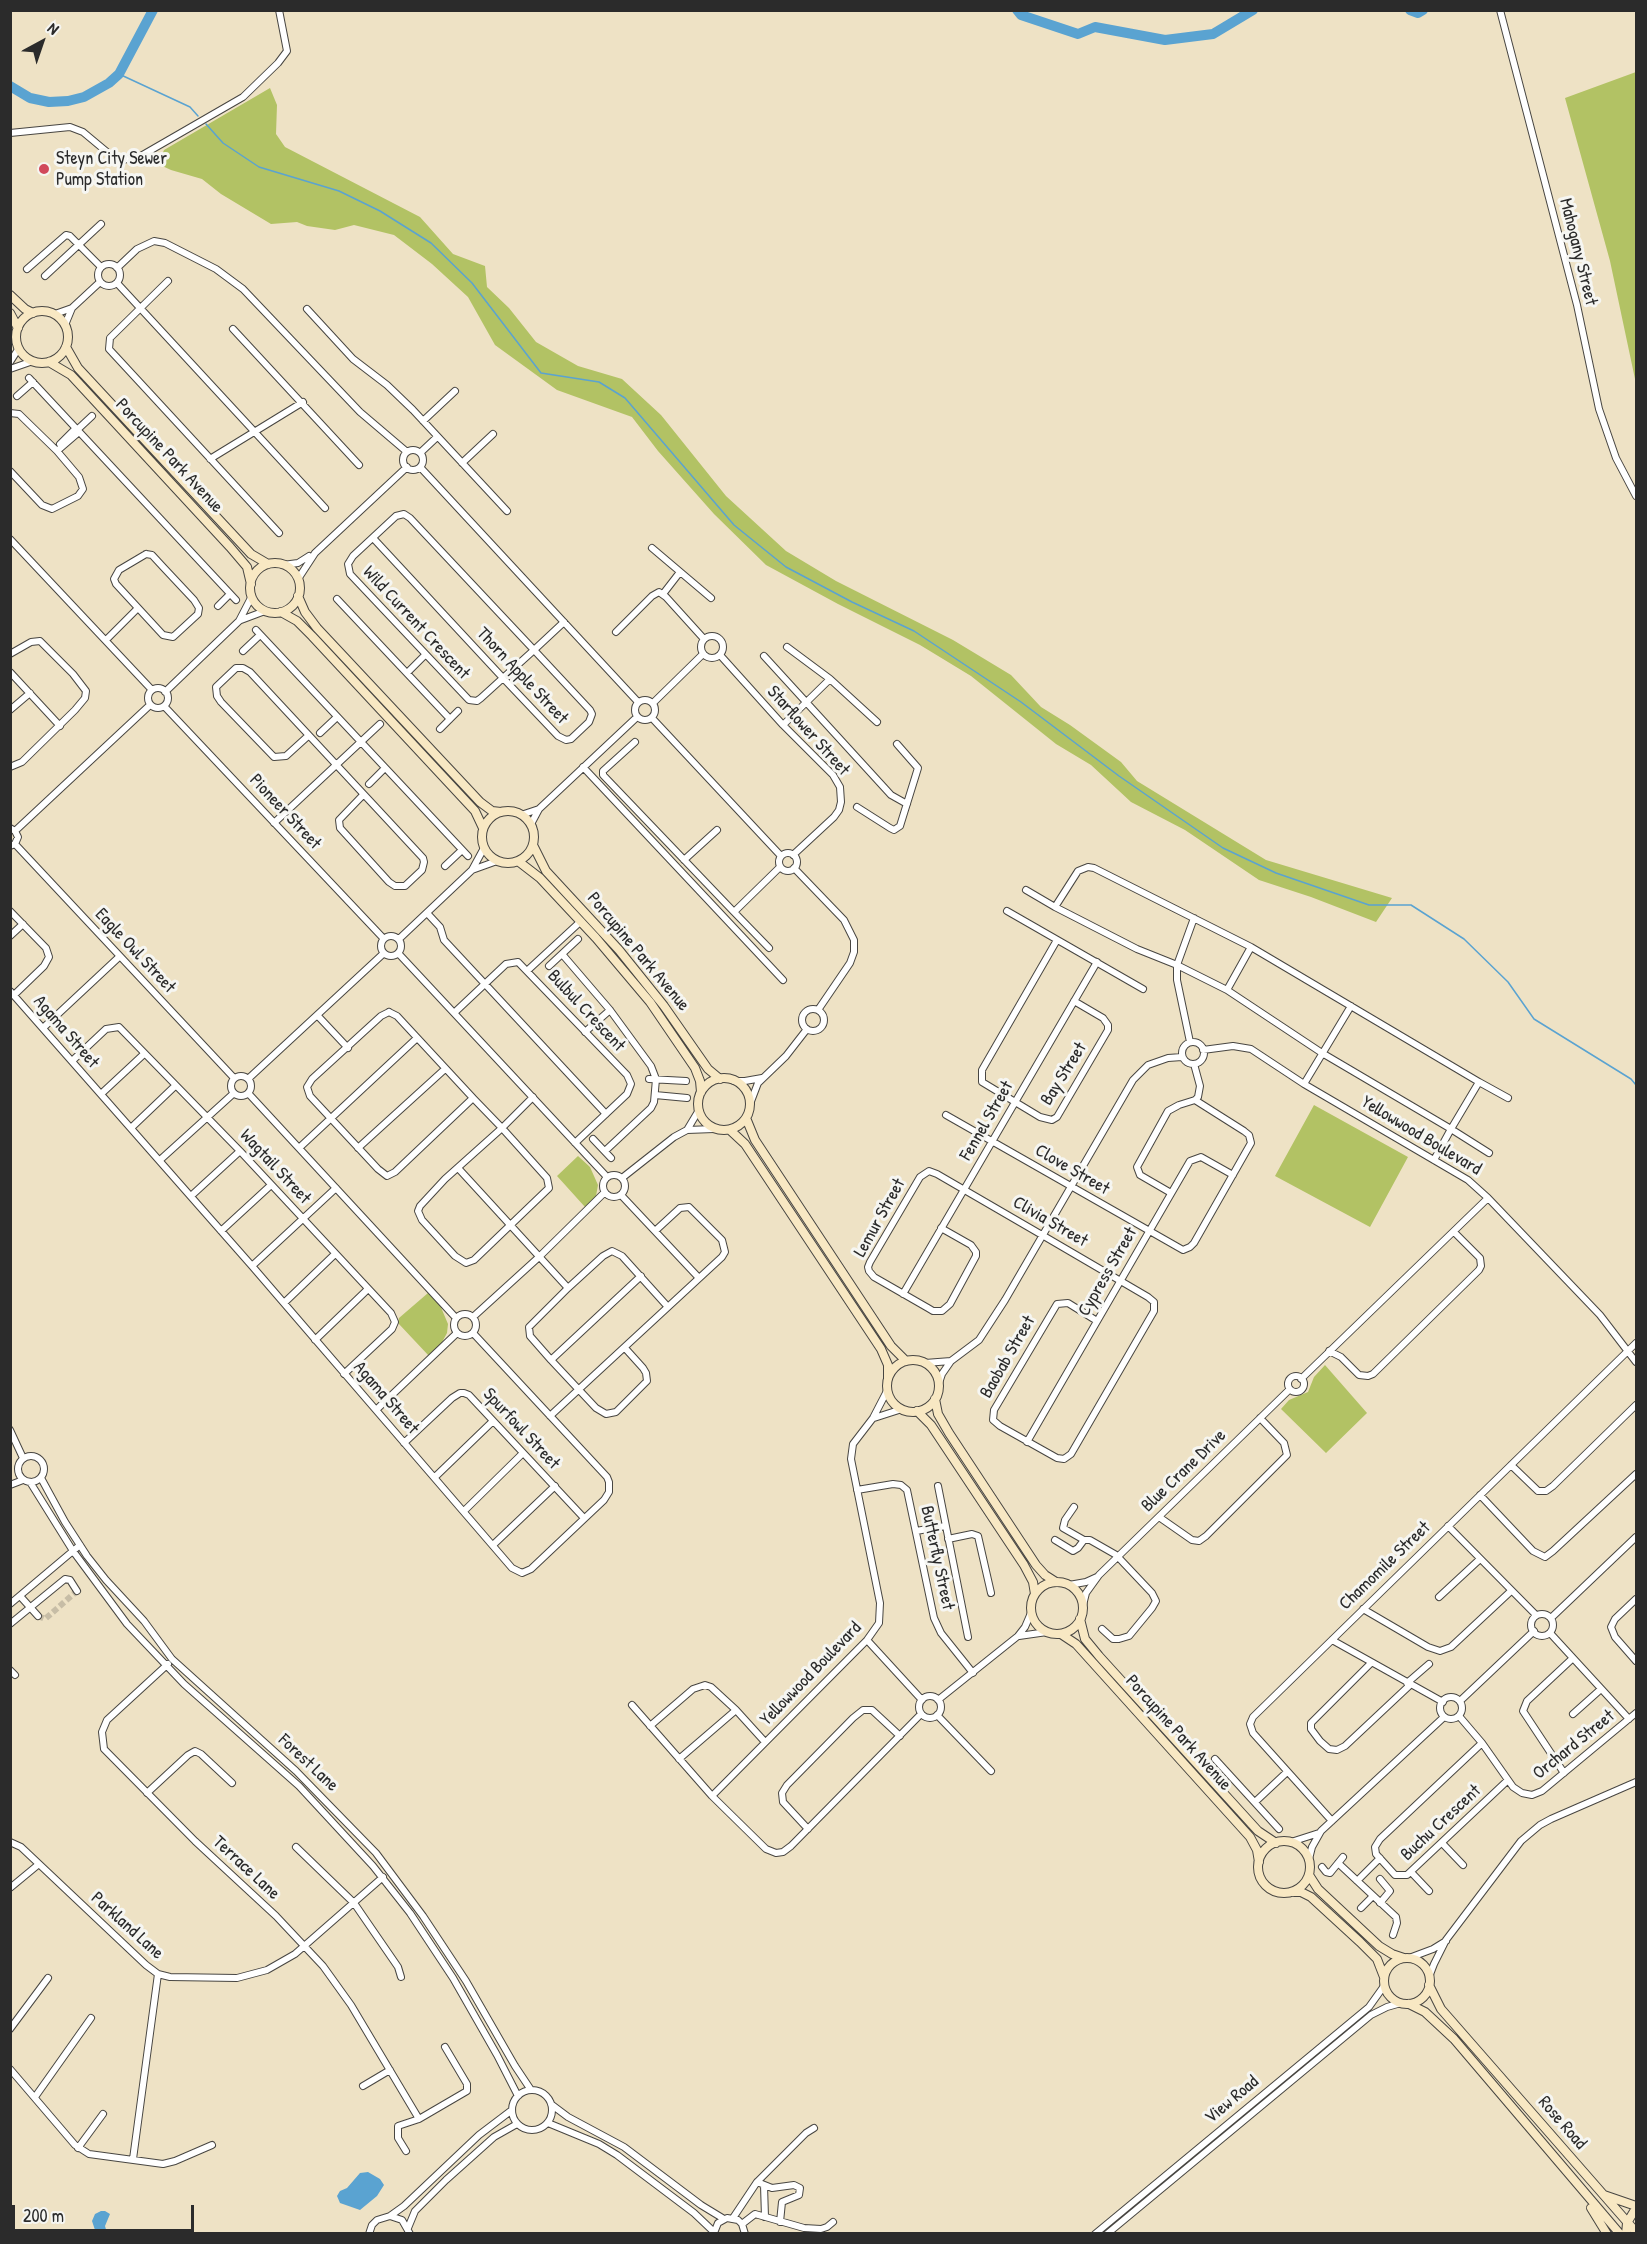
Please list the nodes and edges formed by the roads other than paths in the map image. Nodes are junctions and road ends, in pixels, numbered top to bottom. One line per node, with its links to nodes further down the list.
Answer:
1 (279, 10): 3 (street)
2 (1500, 10): 50 (street, Mahogany Street)
3 (10, 133)
4 (100, 224): 5 (street)
5 (79, 244): 6 (street); 8 (street); 9 (street)
6 (101, 267): 7 (street); 11 (street)
7 (117, 268): 12 (street); 40 (street)
8 (27, 269)
9 (45, 276)
10 (168, 281): 15 (street)
11 (100, 282): 12 (street); 14 (street)
12 (117, 283): 15 (street)
13 (10, 295): 18 (street)
14 (72, 308): 19 (street); 20 (street)
15 (139, 309): 36 (street); 42 (street)
16 (307, 309): 34 (street)
17 (10, 313): 21 (street)
18 (33, 313): 19 (street); 21 (street)
19 (55, 315): 20 (street)
20 (65, 325): 23 (street)
21 (18, 328): 24 (street)
22 (233, 328): 31 (street)
23 (66, 347): 27 (street); 58 (street, Porcupine Park Avenue)
24 (19, 348): 25 (street); 26 (street)
25 (33, 361): 27 (street); 28 (street)
26 (10, 362)
27 (49, 362): 62 (street, Porcupine Park Avenue)
28 (10, 369)
29 (455, 392): 34 (street)
30 (17, 396): 35 (street)
31 (303, 402): 36 (street); 44 (street)
32 (10, 413): 39 (street)
33 (92, 416): 35 (street)
34 (423, 421): 38 (street)
35 (77, 430): 39 (street); 63 (street)
36 (254, 433): 42 (street); 51 (street)
37 (493, 434): 43 (street)
38 (437, 437): 41 (street); 43 (street)
39 (58, 449): 48 (street)
40 (407, 452): 41 (street); 45 (street)
41 (420, 453): 46 (street)
42 (210, 459): 53 (street)
43 (462, 463): 52 (street)
44 (359, 465)
45 (407, 467): 46 (street); 57 (street)
46 (420, 467): 75 (street)
47 (10, 471): 48 (street)
48 (17, 477): 49 (street)
49 (10, 484)
50 (1636, 496)
51 (325, 508)
52 (507, 511)
53 (279, 533)
54 (373, 538): 80 (street, Wild Current Crescent); 84 (street, Wild Current Crescent); 89 (street, Thorn Apple Street)
55 (10, 539): 78 (street)
56 (652, 548): 60 (street)
57 (315, 553): 59 (street); 61 (street)
58 (268, 564): 59 (street); 62 (street)
59 (283, 565): 61 (street)
60 (680, 572): 64 (street); 67 (street)
61 (298, 579): 66 (street)
62 (250, 584): 65 (street)
63 (230, 594): 69 (street); 70 (street)
64 (663, 594): 76 (street); 77 (street)
65 (252, 596): 72 (street); 74 (street)
66 (298, 596): 73 (street); 124 (street)
67 (711, 598)
68 (337, 599): 88 (street)
69 (236, 600)
70 (218, 606)
71 (138, 608): 71 (street); 78 (street)
72 (265, 611): 73 (street); 74 (street)
73 (280, 612): 128 (street)
74 (239, 621): 92 (street)
75 (564, 622): 80 (street, Wild Current Crescent); 94 (street)
76 (616, 632)
77 (704, 639): 83 (street); 85 (street)
78 (106, 640): 91 (street)
79 (786, 647): 90 (street)
80 (534, 650): 89 (street, Wild Current Crescent); 89 (street, Thorn Apple Street)
81 (243, 651): 101 (street)
82 (10, 654): 108 (street)
83 (703, 654): 85 (street); 95 (street)
84 (425, 655): 88 (street); 89 (street, Wild Current Crescent)
85 (720, 655): 107 (street, Starflower Street)
86 (764, 656): 96 (street)
87 (10, 672): 93 (street)
88 (407, 673): 104 (street)
89 (503, 678)
90 (830, 679): 96 (street); 105 (street)
91 (152, 690): 92 (street); 97 (street)
92 (165, 692): 98 (street)
93 (30, 693): 99 (street); 108 (street)
94 (638, 702): 95 (street); 102 (street)
95 (653, 703): 103 (street)
96 (806, 703): 107 (street); 121 (street)
97 (150, 705): 98 (street); 129 (street)
98 (164, 706): 126 (street, Pioneer Street)
99 (10, 710)
100 (458, 711): 104 (street)
101 (337, 717): 110 (street); 112 (street)
102 (637, 717): 103 (street); 117 (street)
103 (652, 718): 137 (street)
104 (450, 719): 109 (street)
105 (877, 722)
106 (380, 724): 112 (street)
107 (783, 725): 135 (street, Starflower Street)
108 (60, 726): 116 (street)
109 (440, 729)
110 (320, 733)
111 (308, 736): 111 (street); 115 (street)
112 (361, 742): 115 (street); 118 (street)
113 (635, 742): 138 (street)
114 (897, 744): 121 (street)
115 (335, 765): 120 (street); 126 (street)
116 (10, 767)
117 (583, 767): 123 (street); 169 (street)
118 (385, 768): 119 (street); 134 (street)
119 (369, 784)
120 (363, 795): 120 (street)
121 (907, 804): 122 (street)
122 (857, 807)
123 (539, 809): 125 (street); 127 (street)
124 (501, 812): 125 (street); 128 (street)
125 (521, 814): 127 (street)
126 (274, 823): 155 (street, Pioneer Street)
127 (531, 824): 131 (street)
128 (483, 828): 133 (street)
129 (13, 829): 132 (street)
130 (717, 830): 138 (street)
131 (532, 844): 140 (street); 197 (street, Porcupine Park Avenue)
132 (13, 845): 164 (street, Eagle Owl Street)
133 (484, 848): 139 (street); 144 (street)
134 (462, 850): 136 (street); 141 (street)
135 (793, 855): 137 (street); 143 (street)
136 (468, 856)
137 (781, 856): 142 (street)
138 (684, 860): 149 (street)
139 (497, 861): 140 (street); 144 (street)
140 (518, 861): 152 (street, Porcupine Park Avenue)
141 (445, 866)
142 (780, 867): 143 (street); 149 (street)
143 (794, 868): 177 (street)
144 (472, 870): 150 (street)
145 (1026, 890): 146 (street)
146 (1055, 907): 151 (street); 166 (street)
147 (1006, 910): 158 (street)
148 (10, 911): 153 (street)
149 (734, 912): 160 (street)
150 (427, 913): 156 (street); 170 (street)
151 (1194, 918): 159 (street); 166 (street)
152 (580, 922): 168 (street); 203 (street, Porcupine Park Avenue)
153 (23, 924): 154 (street); 173 (street)
154 (10, 936)
155 (384, 939): 156 (street); 161 (street)
156 (399, 939): 162 (street)
157 (578, 939): 163 (street)
158 (1057, 940): 165 (street); 213 (street, Bay Street)
159 (1251, 947): 172 (street); 175 (street)
160 (769, 948)
161 (384, 953): 162 (street); 179 (street)
162 (398, 953): 178 (street)
163 (562, 954): 167 (street); 176 (street)
164 (119, 957): 180 (street); 193 (street, Eagle Owl Street)
165 (1096, 962): 171 (street); 174 (street, Fennel Street)
166 (1177, 965): 172 (street); 184 (street)
167 (549, 966)
168 (528, 970): 170 (street, Bulbul Crescent); 182 (street, Bulbul Crescent)
169 (783, 980)
170 (484, 984): 178 (street, Bulbul Crescent); 216 (street)
171 (1143, 989)
172 (1227, 990): 187 (street)
173 (12, 993): 180 (street, Agama Street)
174 (1074, 1001): 213 (street, Fennel Street); 213 (street, Bay Street)
175 (1351, 1006): 187 (street); 200 (street)
176 (610, 1010): 182 (street); 196 (street)
177 (818, 1011): 181 (street); 181 (street)
178 (454, 1013): 209 (street)
179 (317, 1015): 185 (street); 195 (street)
180 (43, 1028): 190 (street, Agama Street)
181 (807, 1029): 194 (street)
182 (585, 1032): 216 (street, Bulbul Crescent)
183 (417, 1038): 185 (street); 192 (street); 219 (street)
184 (1190, 1042): 186 (street); 189 (street)
185 (348, 1048): 219 (street)
186 (1203, 1050): 191 (street); 201 (street, Yellowwood Boulevard)
187 (1322, 1053): 201 (street); 224 (street)
188 (144, 1054): 190 (street, Wagtail Street); 202 (street, Wagtail Street); 206 (street)
189 (1182, 1057): 191 (street); 244 (street)
190 (72, 1062): 206 (street, Agama Street)
191 (1194, 1064): 212 (street)
192 (445, 1069): 208 (street); 231 (street)
193 (234, 1078): 195 (street); 204 (street)
194 (762, 1078): 199 (street); 214 (street)
195 (248, 1079): 205 (street)
196 (652, 1079): 198 (street); 207 (street)
197 (720, 1079): 199 (street); 203 (street)
198 (686, 1081)
199 (735, 1081): 214 (street)
200 (1479, 1082): 211 (street); 224 (street)
201 (1304, 1084): 237 (street, Yellowwood Boulevard)
202 (175, 1086): 218 (street, Wagtail Street); 221 (street)
203 (701, 1092): 215 (street)
204 (234, 1093): 205 (street); 218 (street)
205 (248, 1093): 230 (street)
206 (101, 1094): 221 (street, Agama Street)
207 (655, 1095): 210 (street); 233 (street)
208 (472, 1098): 222 (street); 231 (street)
209 (533, 1098): 222 (street); 229 (street)
210 (687, 1098)
211 (1508, 1098)
212 (1195, 1100): 240 (street); 248 (street)
213 (1014, 1102): 228 (street, Fennel Street)
214 (750, 1104): 220 (street)
215 (699, 1110): 223 (street); 225 (street)
216 (606, 1114): 229 (street, Bulbul Crescent)
217 (946, 1115): 228 (street, Clove Street)
218 (206, 1117): 232 (street, Wagtail Street); 236 (street)
219 (330, 1118): 230 (street); 231 (street)
220 (746, 1118): 226 (street); 285 (street)
221 (131, 1128): 236 (street, Agama Street)
222 (502, 1128): 238 (street); 253 (street)
223 (714, 1128): 225 (street); 226 (street)
224 (1451, 1129): 234 (street); 237 (street)
225 (687, 1130): 242 (street)
226 (730, 1130): 290 (street)
227 (593, 1138): 233 (street)
228 (992, 1141): 244 (street, Clove Street); 246 (street, Fennel Street)
229 (575, 1143): 241 (street)
230 (299, 1148): 245 (street)
231 (358, 1148)
232 (240, 1151): 243 (street, Wagtail Street); 250 (street)
233 (605, 1151): 235 (street)
234 (1489, 1153)
235 (611, 1158)
236 (160, 1160): 250 (street, Agama Street)
237 (1434, 1160): 251 (street, Yellowwood Boulevard)
238 (458, 1168): 253 (street); 253 (street)
239 (932, 1172): 246 (street, Clivia Street); 268 (street, Lemur Street)
240 (1233, 1175): 248 (street, Cypress Street); 257 (street, Clove Street)
241 (607, 1177): 242 (street); 247 (street)
242 (622, 1178): 249 (street)
243 (272, 1185): 252 (street, Wagtail Street); 255 (street)
244 (1070, 1186): 257 (street, Clove Street); 259 (street)
245 (336, 1188): 252 (street); 273 (street)
246 (964, 1190): 254 (street, Fennel Street); 259 (street, Clivia Street)
247 (604, 1192): 249 (street); 261 (street)
248 (1171, 1193): 257 (street, Cypress Street)
249 (621, 1194): 256 (street)
250 (191, 1196): 255 (street, Agama Street)
251 (1488, 1198): 258 (street); 282 (street, Yellowwood Boulevard)
252 (304, 1220): 260 (street, Wagtail Street); 262 (street)
253 (510, 1225): 261 (street)
254 (941, 1228): 268 (street, Fennel Street); 268 (street, Lemur Street)
255 (221, 1231): 262 (street, Agama Street)
256 (655, 1231): 264 (street); 264 (street)
257 (1149, 1232): 265 (street, Cypress Street)
258 (1454, 1232): 279 (street); 283 (street)
259 (1042, 1235): 265 (street, Clivia Street); 286 (street)
260 (335, 1254): 267 (street, Wagtail Street); 270 (street)
261 (539, 1257): 266 (street); 272 (street)
262 (252, 1266): 270 (street, Agama Street)
263 (641, 1276): 266 (street); 271 (street); 284 (street)
264 (699, 1278): 271 (street)
265 (1120, 1281): 269 (street, Clivia Street); 274 (street, Cypress Street)
266 (568, 1288): 284 (street)
267 (368, 1289): 277 (street); 289 (street, Wagtail Street)
268 (903, 1294)
269 (1152, 1299): 306 (street, Baobab Street)
270 (284, 1303): 277 (street, Agama Street)
271 (668, 1307): 280 (street)
272 (473, 1317): 273 (street); 276 (street)
273 (456, 1318): 275 (street)
274 (1096, 1321): 306 (street, Cypress Street); 306 (street, Baobab Street)
275 (457, 1333): 276 (street); 299 (street)
276 (473, 1333): 301 (street, Agama Street)
277 (315, 1340): 289 (street, Agama Street)
278 (1636, 1343): 282 (street, Chamomile Street)
279 (1335, 1345): 281 (street); 283 (street)
280 (625, 1348): 294 (street); 294 (street)
281 (1329, 1351): 283 (street); 291 (street)
282 (1628, 1352): 287 (street, Yellowwood Boulevard); 310 (street, Chamomile Street)
283 (1341, 1358)
284 (551, 1360): 294 (street)
285 (906, 1361): 288 (street); 290 (street)
286 (951, 1361): 288 (street); 292 (street)
287 (1636, 1362)
288 (925, 1363): 292 (street)
289 (344, 1374): 299 (street, Agama Street)
290 (888, 1378): 295 (street)
291 (1301, 1378): 293 (street); 293 (street)
292 (939, 1383): 296 (street)
293 (1290, 1389): 303 (street, Blue Crane Drive)
294 (579, 1390): 301 (street)
295 (887, 1391): 298 (street); 302 (street, Yellowwood Boulevard)
296 (935, 1399): 300 (street); 339 (street)
297 (1636, 1405): 310 (street)
298 (902, 1409): 300 (street); 302 (street)
299 (376, 1410): 307 (street, Agama Street)
300 (917, 1411): 344 (street)
301 (550, 1416): 325 (street, Agama Street)
302 (873, 1418): 320 (street, Yellowwood Boulevard)
303 (1260, 1418): 324 (street, Blue Crane Drive); 324 (street)
304 (493, 1421): 307 (street, Spurfowl Street); 308 (street, Spurfowl Street); 315 (street)
305 (10, 1430): 309 (street)
306 (1027, 1442)
307 (404, 1443): 315 (street, Agama Street)
308 (523, 1453): 318 (street, Spurfowl Street); 323 (street)
309 (23, 1458): 311 (street); 314 (street)
310 (1512, 1465): 321 (street, Chamomile Street)
311 (17, 1468): 313 (street); 316 (street)
312 (1636, 1474): 321 (street)
313 (10, 1478)
314 (41, 1478): 316 (street); 333 (street, Forest Lane)
315 (435, 1478): 323 (street, Agama Street)
316 (27, 1481): 317 (street); 335 (street, Forest Lane)
317 (10, 1485)
318 (555, 1485): 325 (street, Spurfowl Street); 334 (street)
319 (938, 1486): 326 (street)
320 (857, 1490): 328 (street, Butterfly Street); 365 (street, Yellowwood Boulevard)
321 (1480, 1495): 327 (street, Chamomile Street)
322 (1074, 1507): 332 (street)
323 (464, 1511): 334 (street, Agama Street)
324 (1159, 1517): 336 (street, Blue Crane Drive)
325 (584, 1518): 334 (street, Agama Street)
326 (945, 1526): 328 (street); 330 (street)
327 (1448, 1526): 337 (street); 351 (street, Chamomile Street)
328 (916, 1531): 373 (street, Butterfly Street)
329 (1636, 1537): 355 (street)
330 (948, 1539): 343 (street); 364 (street)
331 (1055, 1540): 332 (street)
332 (1084, 1540): 336 (street)
333 (81, 1545): 335 (street); 368 (street, Forest Lane)
334 (493, 1545)
335 (73, 1551): 345 (street); 372 (street, Forest Lane)
336 (1118, 1556): 338 (street, Blue Crane Drive); 358 (street)
337 (1480, 1559): 342 (street); 346 (street)
338 (1100, 1575): 340 (street, Blue Crane Drive); 349 (street, Blue Crane Drive)
339 (1056, 1582): 340 (street); 344 (street)
340 (1069, 1585): 349 (street)
341 (77, 1591): 350 (street)
342 (1511, 1591): 351 (street); 353 (street)
343 (991, 1593)
344 (1035, 1594): 352 (street)
345 (20, 1596): 348 (street); 350 (street)
346 (1440, 1597)
347 (1636, 1599): 369 (street)
348 (10, 1604)
349 (1083, 1605): 356 (street)
350 (29, 1607): 354 (street); 357 (street)
351 (1363, 1609): 366 (street, Chamomile Street)
352 (1031, 1613): 360 (street); 363 (street)
353 (1536, 1615): 355 (street); 359 (street)
354 (38, 1616)
355 (1551, 1618): 361 (street)
356 (1080, 1619): 362 (street); 411 (street, Porcupine Park Avenue)
357 (10, 1624)
358 (1102, 1629)
359 (1534, 1631): 361 (street); 379 (street)
360 (1047, 1632): 362 (street); 363 (street)
361 (1550, 1633): 367 (street)
362 (1061, 1634): 416 (street, Porcupine Park Avenue)
363 (1018, 1636): 373 (street)
364 (968, 1637)
365 (867, 1640): 376 (street); 391 (street, Yellowwood Boulevard)
366 (1332, 1640): 370 (street); 396 (street, Chamomile Street)
367 (1573, 1658): 375 (street); 397 (street)
368 (172, 1659): 372 (street, Terrace Lane); 421 (street, Forest Lane)
369 (1636, 1661)
370 (1371, 1663): 374 (street); 374 (street)
371 (1429, 1664): 374 (street)
372 (165, 1666): 401 (street, Terrace Lane); 424 (street, Forest Lane)
373 (973, 1673): 377 (street)
374 (1408, 1684): 378 (street)
375 (1601, 1689): 384 (street); 388 (street)
376 (922, 1700): 377 (street); 383 (street)
377 (938, 1700): 385 (street)
378 (1443, 1701): 379 (street); 386 (street)
379 (1460, 1701): 387 (street)
380 (632, 1705): 389 (street)
381 (736, 1710): 389 (street); 391 (street); 394 (street)
382 (1636, 1713): 388 (street, Orchard Street)
383 (921, 1714): 385 (street); 390 (street)
384 (1574, 1714)
385 (938, 1715): 395 (street)
386 (1444, 1716): 387 (street); 404 (street)
387 (1459, 1716): 392 (street, Orchard Street)
388 (1629, 1719): 397 (street, Orchard Street)
389 (650, 1726): 394 (street)
390 (900, 1736): 405 (street); 405 (street)
391 (765, 1742): 402 (street, Yellowwood Boulevard)
392 (1482, 1743): 398 (street, Orchard Street); 414 (street, Buchu Crescent)
393 (1215, 1759): 403 (street)
394 (679, 1760): 402 (street)
395 (991, 1771)
396 (1287, 1772): 403 (street); 404 (street, Chamomile Street)
397 (1564, 1773): 398 (street, Orchard Street)
398 (1508, 1780): 410 (street, Buchu Crescent)
399 (1636, 1782): 435 (street)
400 (232, 1783): 401 (street)
401 (147, 1793): 436 (street, Terrace Lane)
402 (712, 1796): 405 (street)
403 (1255, 1802): 406 (street)
404 (1332, 1821): 407 (street)
405 (808, 1829)
406 (1279, 1829)
407 (1321, 1831): 409 (street); 415 (street)
408 (10, 1842): 418 (street, Parkland Lane)
409 (1291, 1842): 411 (street); 415 (street)
410 (1442, 1842): 419 (street); 422 (street, Buchu Crescent)
411 (1276, 1843): 416 (street)
412 (296, 1847): 431 (street)
413 (1343, 1857): 417 (street)
414 (1380, 1858): 422 (street, Buchu Crescent); 426 (street)
415 (1309, 1859): 423 (street)
416 (1258, 1862): 429 (street)
417 (1338, 1863): 420 (street); 426 (street)
418 (39, 1864): 427 (street); 438 (street, Parkland Lane)
419 (1463, 1865)
420 (1322, 1867)
421 (389, 1872): 424 (street, Parkland Lane); 450 (street, Forest Lane)
422 (1411, 1872): 428 (street)
423 (1309, 1875): 429 (street); 437 (street)
424 (382, 1879): 431 (street, Parkland Lane); 452 (street, Forest Lane)
425 (1380, 1879): 432 (street)
426 (1357, 1881): 430 (street)
427 (10, 1888)
428 (1429, 1891)
429 (1290, 1893): 442 (street)
430 (1373, 1896): 432 (street); 433 (street)
431 (354, 1903): 436 (street, Parkland Lane); 439 (street)
432 (1380, 1903): 434 (street)
433 (1361, 1908)
434 (1393, 1935)
435 (1446, 1940): 437 (street); 441 (street)
436 (305, 1945): 438 (street, Parkland Lane); 449 (street, Terrace Lane)
437 (1406, 1958): 441 (street); 442 (street)
438 (158, 1974): 467 (street)
439 (401, 1977)
440 (48, 1978): 445 (street)
441 (1430, 1981): 443 (street); 470 (street, Rose Road)
442 (1384, 1982): 443 (street); 447 (street, View Road)
443 (1405, 2004): 451 (street, View Road); 468 (street)
444 (92, 2018): 456 (street)
445 (10, 2029)
446 (444, 2046): 460 (street)
447 (1297, 2066): 451 (street); 485 (street, View Road)
448 (10, 2069): 456 (street)
449 (390, 2070): 453 (street); 460 (street, Terrace Lane)
450 (518, 2072): 452 (street); 454 (street, Forest Lane)
451 (1302, 2072): 486 (street, View Road)
452 (509, 2076): 455 (street, Forest Lane)
453 (363, 2086)
454 (531, 2090): 455 (street); 457 (street)
455 (518, 2096): 458 (street)
456 (35, 2097): 465 (street)
457 (552, 2105): 462 (street); 475 (street)
458 (512, 2109): 461 (street); 472 (street)
459 (103, 2114): 465 (street)
460 (419, 2119): 466 (street)
461 (517, 2124): 462 (street); 480 (street)
462 (548, 2124): 482 (street)
463 (814, 2128): 469 (street)
464 (212, 2145): 467 (street)
465 (78, 2148): 467 (street)
466 (406, 2151)
467 (133, 2159)
468 (1570, 2175): 487 (street); 488 (street, Rose Road)
469 (761, 2184): 473 (street); 474 (street); 476 (street)
470 (1601, 2193): 471 (street); 478 (street, Rose Road)
471 (1636, 2207): 478 (street)
472 (390, 2216): 480 (street); 484 (street)
473 (765, 2217): 476 (street); 479 (street)
474 (733, 2218): 475 (street); 479 (street)
475 (724, 2219): 482 (street)
476 (780, 2222): 477 (street)
477 (833, 2222)
478 (1628, 2223): 481 (street, Rose Road); 489 (street)
479 (742, 2224): 483 (street)
480 (409, 2231)
481 (1636, 2232)
482 (714, 2233)
483 (745, 2233)
484 (369, 2234)
485 (1095, 2234)
486 (1107, 2234)
487 (1608, 2234)
488 (1620, 2234)
489 (1626, 2234)

